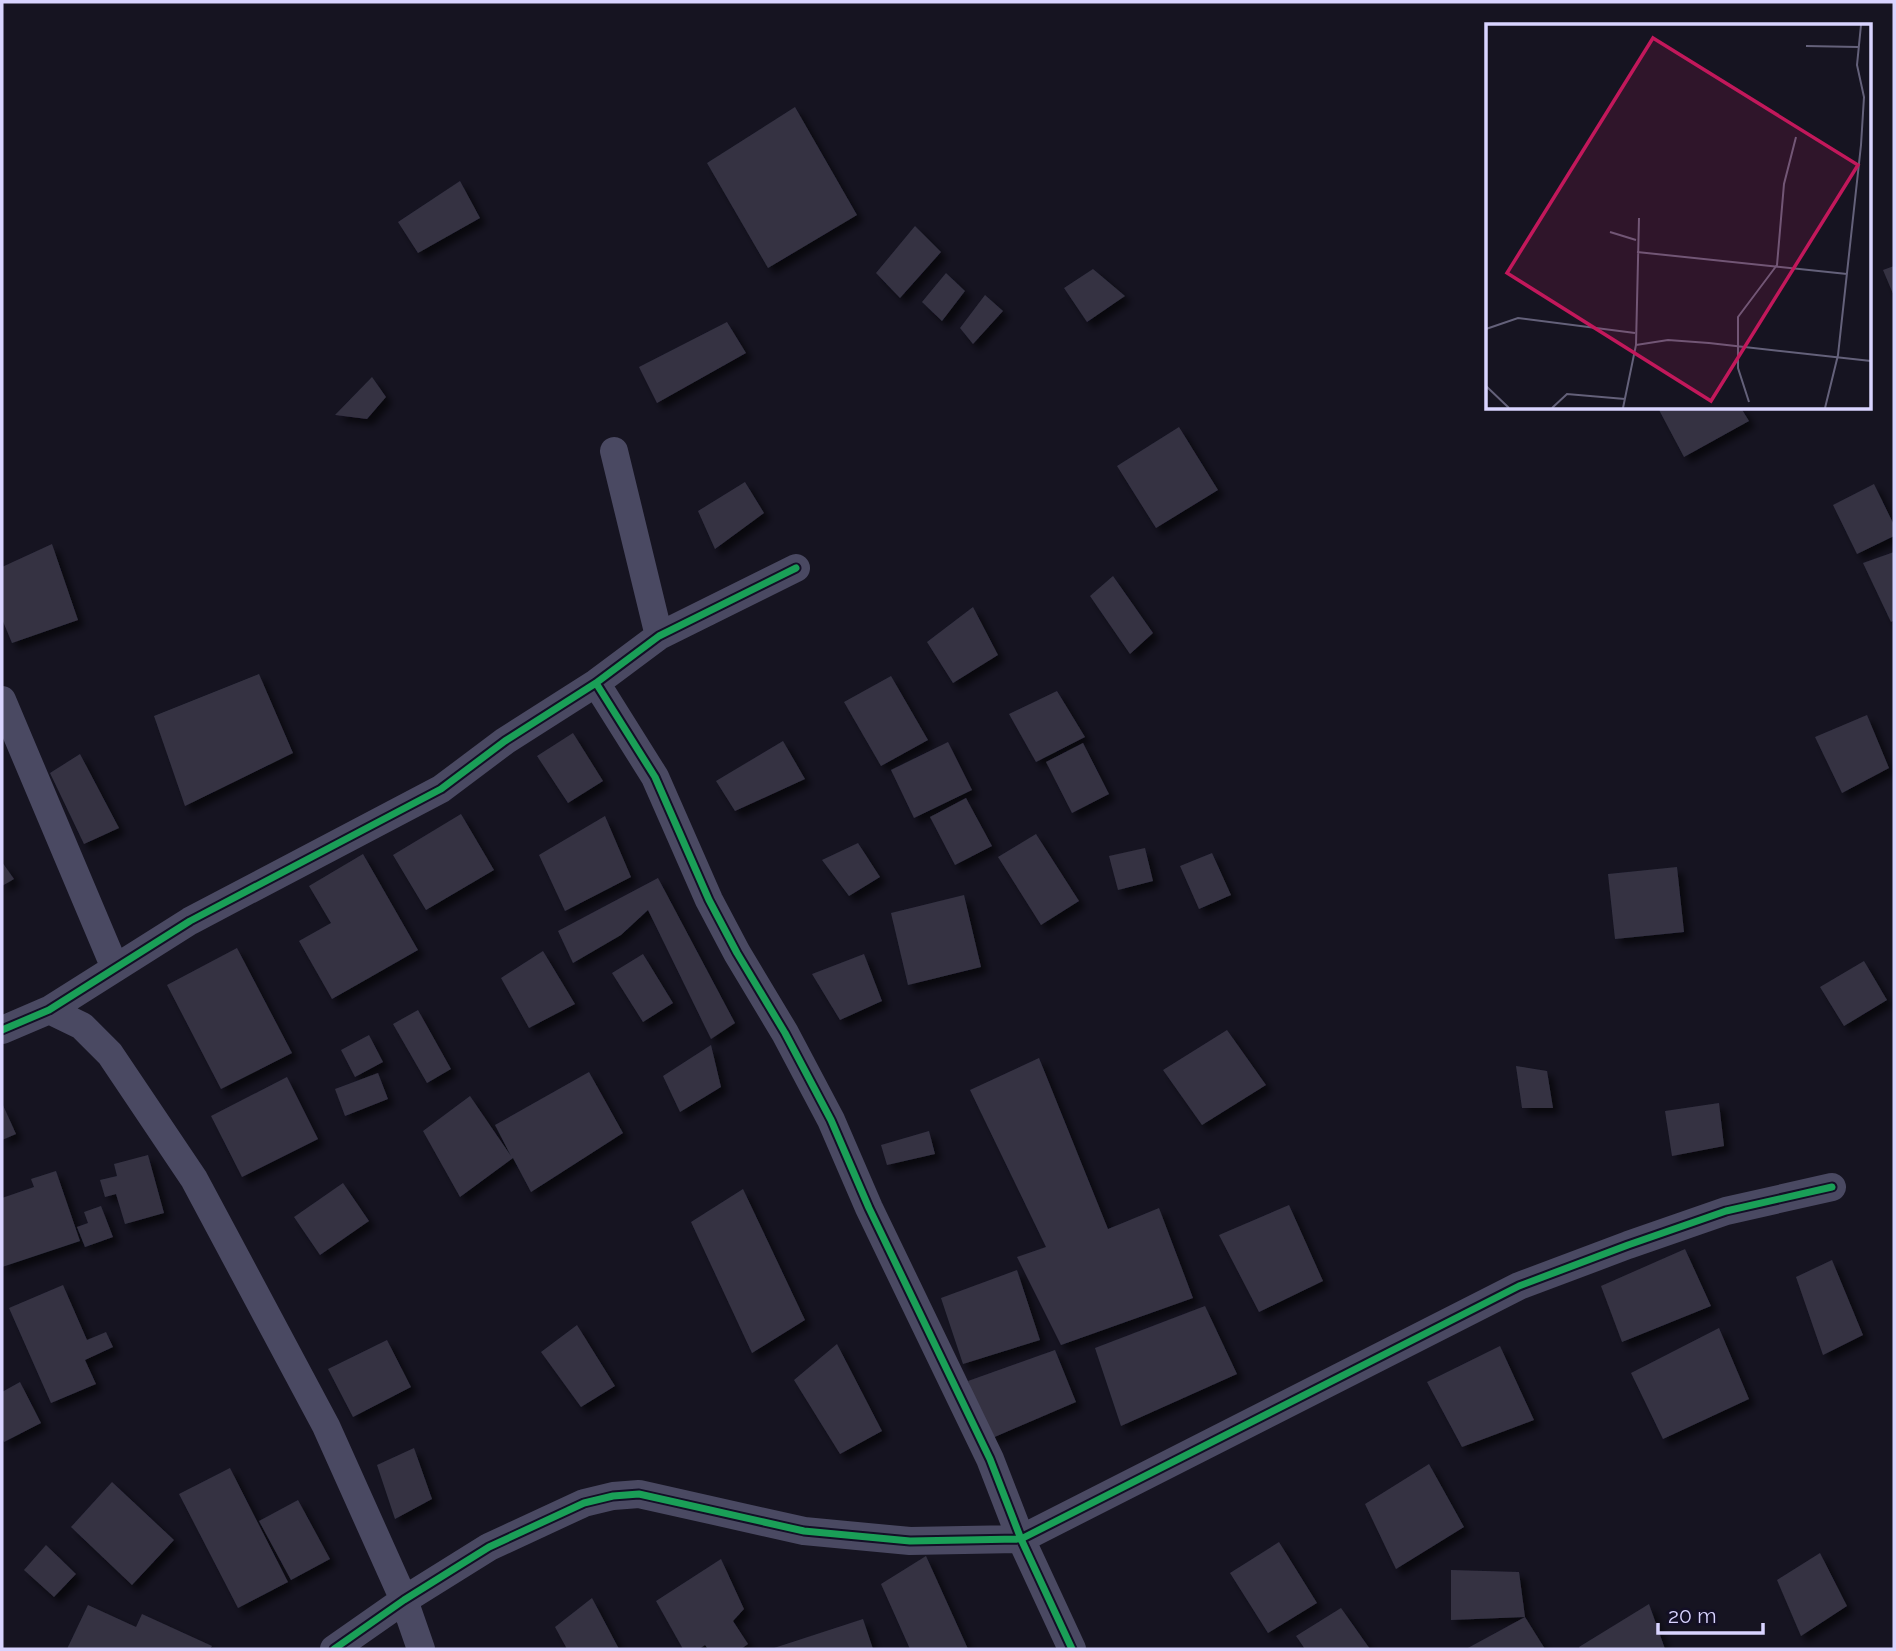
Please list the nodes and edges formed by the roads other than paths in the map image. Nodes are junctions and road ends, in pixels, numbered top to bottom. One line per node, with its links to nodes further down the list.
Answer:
1 (614, 451): 3 (street)
2 (796, 568): 3 (street)
3 (659, 636): 4 (street)
4 (596, 683): 6 (street); 10 (street)
5 (2, 700): 6 (street)
6 (115, 968): 7 (street)
7 (49, 1010): 8 (street); 11 (street)
8 (2, 1030)
9 (1832, 1187): 10 (street)
10 (1021, 1539): 11 (street); 14 (street)
11 (404, 1600): 12 (street); 13 (street)
12 (334, 1649)
13 (421, 1649)
14 (1072, 1649)

